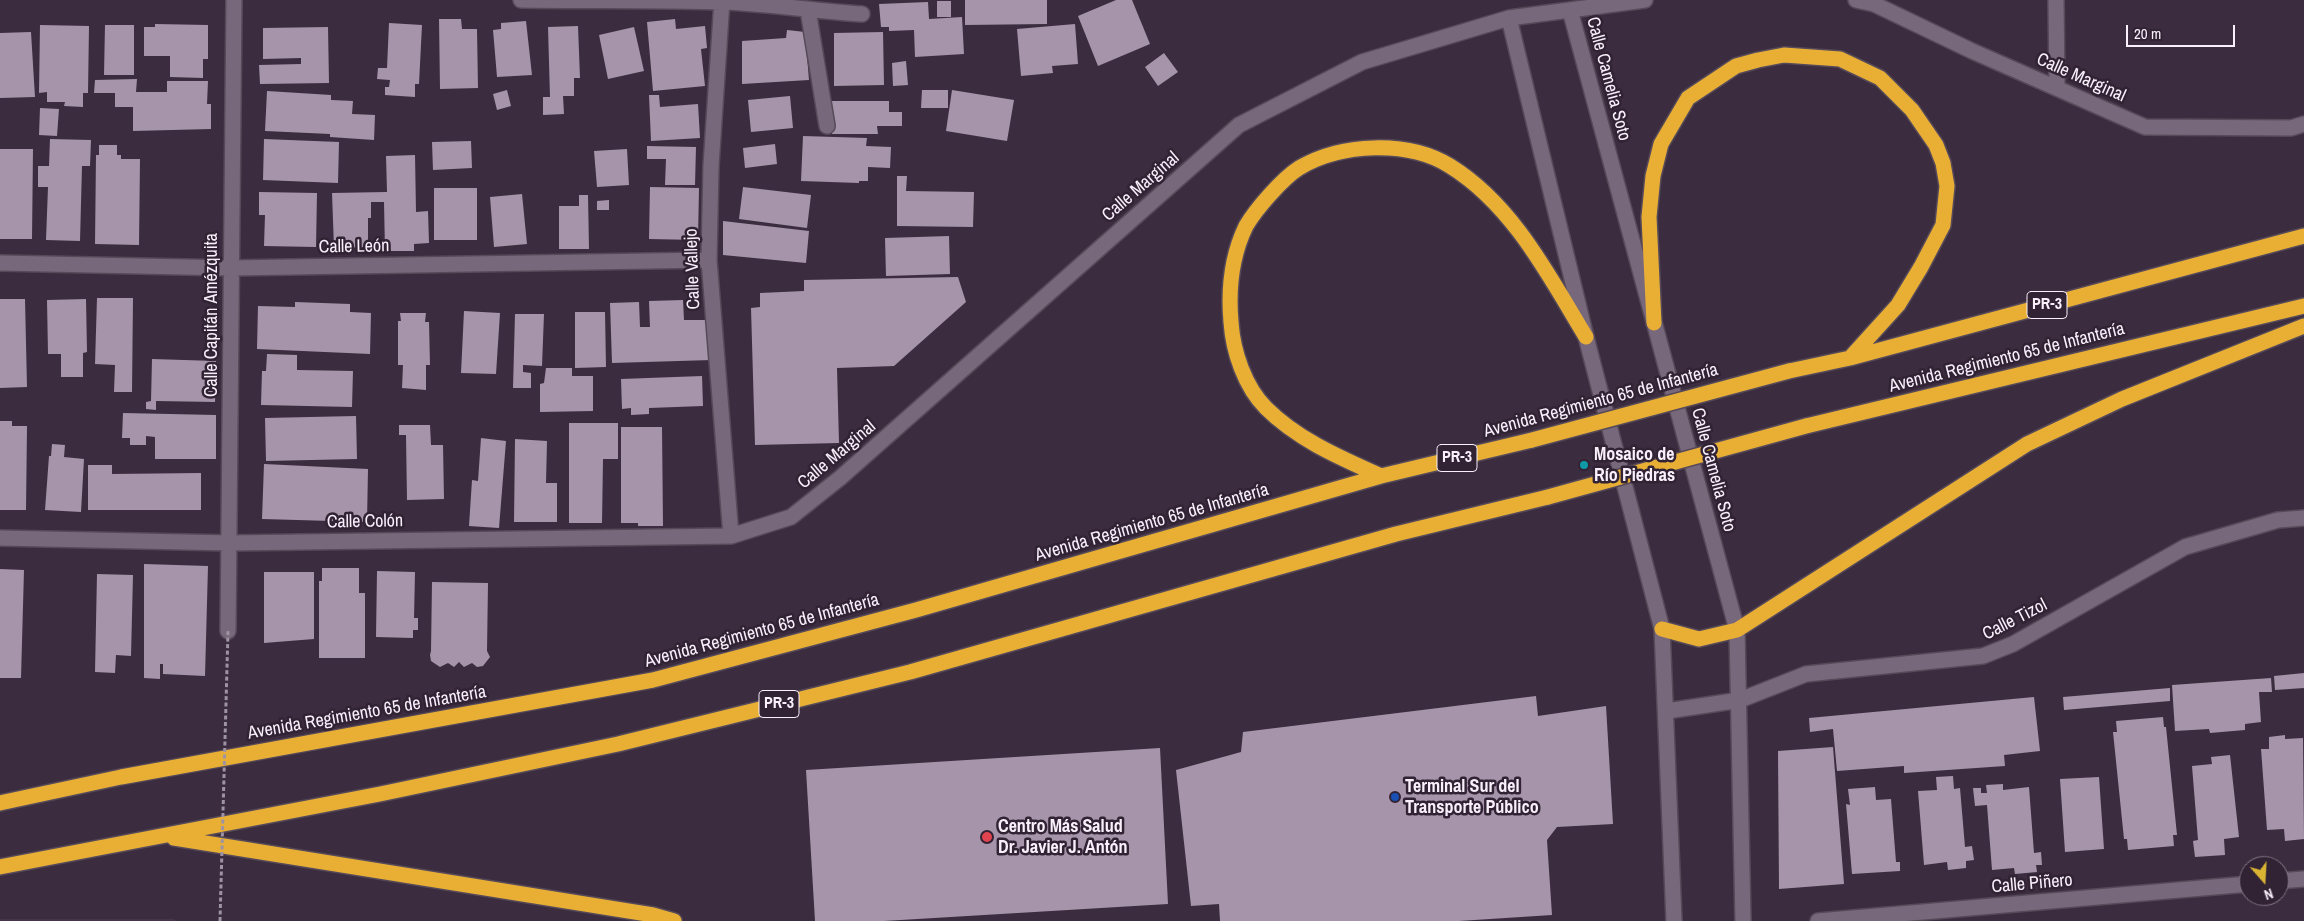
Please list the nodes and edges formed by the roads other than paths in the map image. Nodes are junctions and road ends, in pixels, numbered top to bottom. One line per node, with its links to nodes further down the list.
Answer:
1 (234, 0): 17 (street, Calle Capitán Amézquita)
2 (521, 0): 6 (street)
3 (1645, 0): 8 (street, Calle Marginal)
4 (1856, 0): 11 (street, Calle Marginal)
5 (2056, 0): 11 (street)
6 (722, 1): 7 (street); 15 (street, Calle Vallejo)
7 (808, 10): 9 (street); 13 (street)
8 (1570, 10): 10 (street, Calle Marginal); 19 (street, Calle Camelia Soto)
9 (862, 14)
10 (1509, 18): 21 (street); 25 (street, Calle Marginal)
11 (2057, 87): 12 (street, Calle Marginal)
12 (2304, 124)
13 (827, 126)
14 (2304, 236): 22 (highway, Avenida Regimiento 65 de Infantería / PR-3)
15 (709, 260): 17 (street, Calle León); 25 (street, Calle Vallejo)
16 (0, 263): 17 (street, Calle León)
17 (231, 268): 27 (street, Calle Capitán Amézquita)
18 (2304, 306): 34 (highway, Avenida Regimiento 65 de Infantería / PR-3, bridge)
19 (1654, 323): 22 (highway); 29 (street, Calle Camelia Soto)
20 (2304, 326): 29 (highway)
21 (1586, 337): 23 (highway); 28 (street)
22 (1850, 358): 23 (highway, Avenida Regimiento 65 de Infantería / PR-3, bridge)
23 (1381, 476): 33 (highway, Avenida Regimiento 65 de Infantería / PR-3)
24 (2304, 518): 31 (street, Calle Tizol)
25 (731, 536): 27 (street, Calle Colón)
26 (0, 538): 27 (street, Calle Colón)
27 (230, 542): 30 (street, Calle Capitán Amézquita)
28 (1662, 628): 29 (highway); 32 (street)
29 (1737, 630): 31 (street, Calle Camelia Soto)
30 (228, 631)
31 (1740, 700): 32 (street, Calle Tizol); 41 (street, Calle Camelia Soto)
32 (1667, 711): 40 (street)
33 (0, 802)
34 (163, 836): 35 (highway, Avenida Regimiento 65 de Infantería / PR-3); 39 (highway)
35 (0, 867)
36 (2304, 879): 37 (street)
37 (2289, 880)
38 (2239, 885): 42 (street, Calle Piñero)
39 (674, 921)
40 (1674, 921)
41 (1743, 921)
42 (1818, 921)

